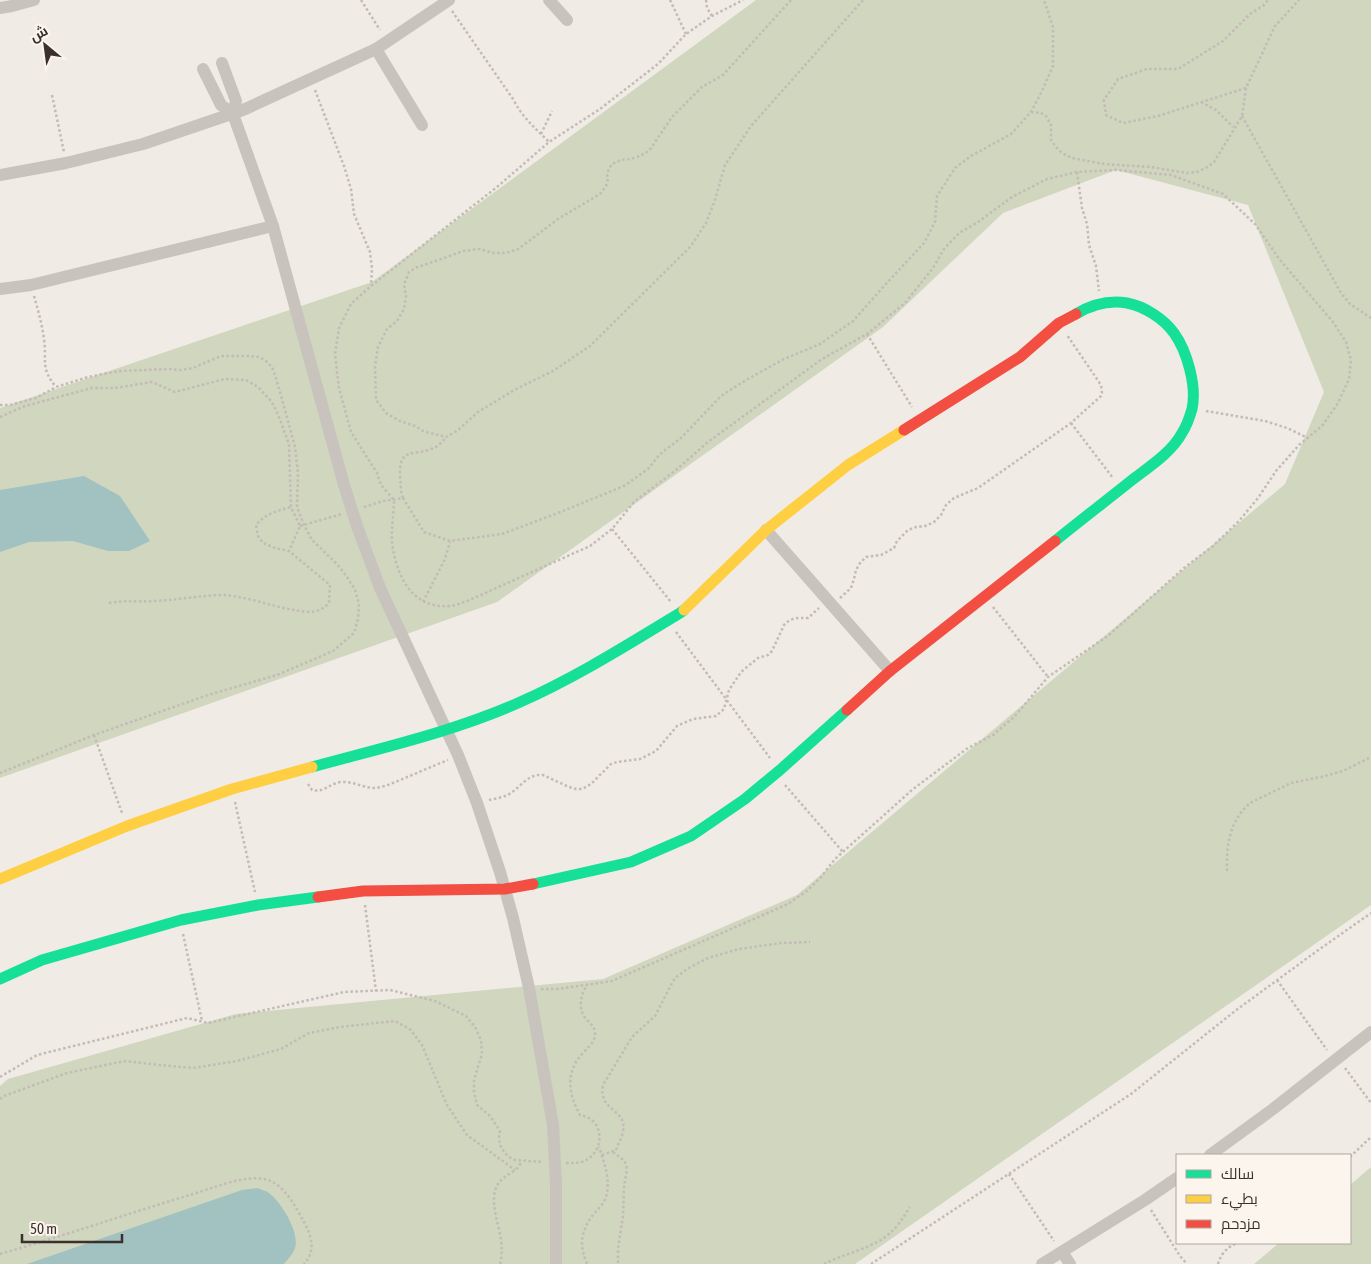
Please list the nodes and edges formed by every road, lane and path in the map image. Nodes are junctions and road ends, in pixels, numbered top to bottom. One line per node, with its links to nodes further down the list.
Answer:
1 (34, 0): 13 (street)
2 (361, 0): 17 (path)
3 (550, 0): 15 (street)
4 (670, 0): 16 (path)
5 (706, 0): 14 (path)
6 (743, 0): 14 (path)
7 (790, 0): 52 (path)
8 (863, 0): 52 (path)
9 (1044, 0): 26 (path)
10 (1268, 0): 24 (path)
11 (1300, 0): 22 (path)
12 (448, 1): 17 (street); 31 (path)
13 (0, 8)
14 (712, 16): 16 (path)
15 (567, 20)
16 (686, 34): 32 (path)
17 (388, 42): 18 (street)
18 (376, 49): 21 (street); 29 (street)
19 (222, 63): 27 (street)
20 (203, 69): 27 (street)
21 (311, 80): 27 (street); 38 (path)
22 (1246, 88): 24 (path); 28 (path)
23 (52, 95): 33 (path)
24 (1201, 102): 30 (path)
25 (552, 112): 31 (path)
26 (1031, 112): 30 (path); 63 (path)
27 (233, 114): 33 (street); 36 (street)
28 (1242, 116): 30 (path); 41 (path)
29 (422, 125)
30 (1234, 127)
31 (541, 134): 32 (path)
32 (549, 142): 38 (path)
33 (66, 163): 35 (street)
34 (1077, 172): 40 (path); 43 (path); 53 (path)
35 (0, 175)
36 (273, 226): 37 (street); 74 (street, bridge)
37 (31, 285): 39 (street); 44 (path)
38 (371, 286): 56 (path)
39 (0, 290)
40 (1097, 305): 42 (street); 48 (street)
41 (1371, 318)
42 (1059, 323): 50 (street); 51 (path)
43 (866, 334): 50 (path); 61 (path)
44 (56, 387): 45 (path); 59 (path)
45 (36, 398): 46 (path); 47 (path)
46 (0, 405)
47 (25, 406): 49 (path); 58 (path)
48 (1192, 408): 53 (path); 54 (street)
49 (0, 417)
50 (920, 420): 62 (street)
51 (1071, 423): 54 (path); 67 (path)
52 (446, 437): 55 (path)
53 (1308, 438): 72 (path)
54 (1121, 489): 65 (street)
55 (403, 498): 56 (path); 63 (path)
56 (394, 500): 57 (path); 66 (path)
57 (384, 501)
58 (291, 507): 60 (path); 64 (path)
59 (304, 525): 60 (path); 75 (path)
60 (300, 526): 64 (path)
61 (612, 529): 66 (path); 69 (path)
62 (766, 530): 67 (street); 69 (street)
63 (450, 541): 66 (path)
64 (289, 552): 68 (path)
65 (984, 596): 71 (street); 72 (path)
66 (423, 602)
67 (830, 602): 71 (street); 73 (path)
68 (109, 604)
69 (680, 613): 70 (street)
70 (668, 621): 73 (path); 74 (street)
71 (890, 671): 79 (street)
72 (1048, 677): 84 (path)
73 (726, 699): 79 (path); 82 (path)
74 (447, 730): 76 (street); 78 (street)
75 (94, 735): 80 (path); 83 (path)
76 (458, 755): 78 (path); 82 (street)
77 (1371, 757): 85 (path)
78 (299, 770): 81 (street)
79 (778, 772): 84 (path); 87 (street)
80 (0, 773)
81 (232, 789): 83 (street); 89 (path)
82 (477, 803): 87 (street)
83 (127, 826): 86 (street)
84 (842, 852): 95 (path)
85 (1227, 871)
86 (0, 879)
87 (505, 889): 88 (street); 96 (street)
88 (363, 891): 89 (street); 97 (path)
89 (258, 904): 91 (street)
90 (1371, 913): 94 (path)
91 (181, 920): 93 (street); 98 (path)
92 (810, 942): 106 (path)
93 (0, 979)
94 (1278, 980): 100 (path); 114 (path)
95 (587, 985): 96 (path); 105 (path)
96 (529, 988): 123 (street, bridge)
97 (376, 991): 98 (path); 110 (path)
98 (202, 1021): 101 (path)
99 (1371, 1032): 100 (street)
100 (1336, 1059): 103 (path); 107 (street)
101 (0, 1076)
102 (0, 1099): 113 (path)
103 (1371, 1103)
104 (1371, 1137): 108 (path)
105 (599, 1145): 109 (path); 112 (path)
106 (612, 1152): 109 (path); 125 (path)
107 (1211, 1154)
108 (1351, 1155)
109 (602, 1156): 124 (path)
110 (522, 1161): 111 (path); 113 (path)
111 (548, 1162)
112 (566, 1163)
113 (515, 1170): 122 (path)
114 (1008, 1174): 119 (path); 127 (path)
115 (1176, 1179): 116 (street)
116 (1145, 1200): 119 (street); 130 (path)
117 (910, 1207): 126 (path)
118 (1236, 1244): 131 (path)
119 (1062, 1252): 128 (street); 129 (street)
120 (0, 1254): 121 (path)
121 (304, 1264)
122 (500, 1264)
123 (556, 1264)
124 (587, 1264)
125 (618, 1264)
126 (824, 1264)
127 (871, 1264)
128 (1042, 1264)
129 (1070, 1264)
130 (1187, 1264)
131 (1218, 1264)

